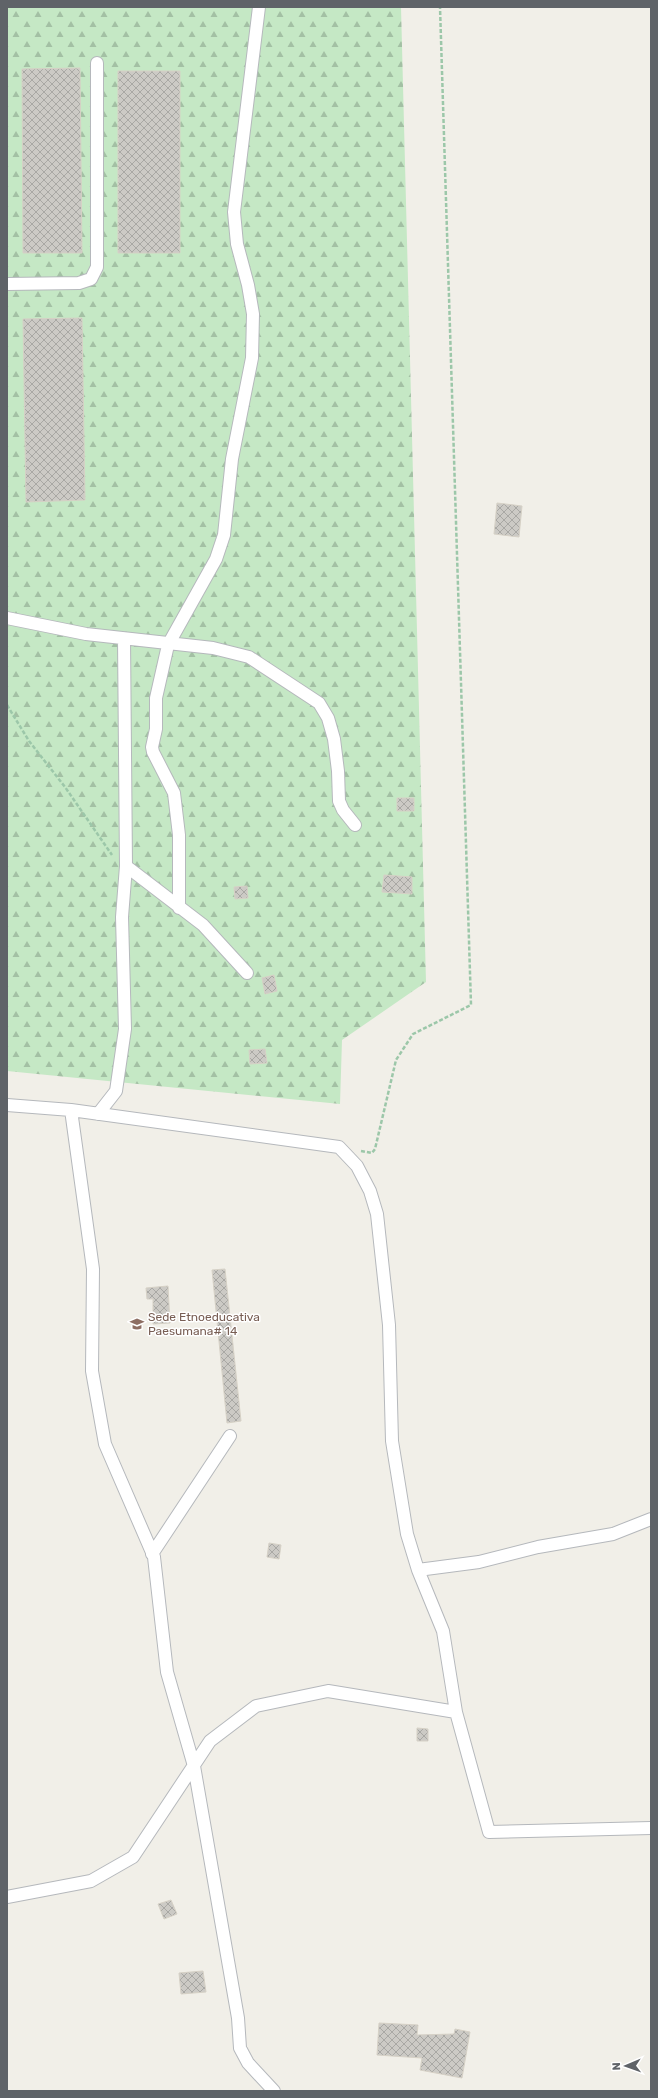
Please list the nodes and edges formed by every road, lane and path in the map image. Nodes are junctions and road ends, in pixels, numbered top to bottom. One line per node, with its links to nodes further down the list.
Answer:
1 (259, 7): 7 (street)
2 (440, 7): 16 (path)
3 (97, 63): 4 (street)
4 (7, 284)
5 (7, 618): 6 (street)
6 (124, 639): 7 (street); 10 (street)
7 (168, 644): 9 (street); 11 (street)
8 (7, 705): 10 (path)
9 (355, 825)
10 (126, 866): 11 (street); 15 (street)
11 (179, 908): 12 (street)
12 (247, 973)
13 (7, 1105): 14 (street)
14 (70, 1110): 15 (street); 19 (street)
15 (98, 1114): 16 (street)
16 (339, 1147): 20 (street)
17 (230, 1436): 19 (street)
18 (651, 1519): 20 (street)
19 (152, 1554): 22 (street)
20 (418, 1570): 21 (street)
21 (456, 1712): 22 (street); 23 (street)
22 (194, 1766): 24 (street); 25 (street)
23 (651, 1828)
24 (7, 1897)
25 (274, 2091)

